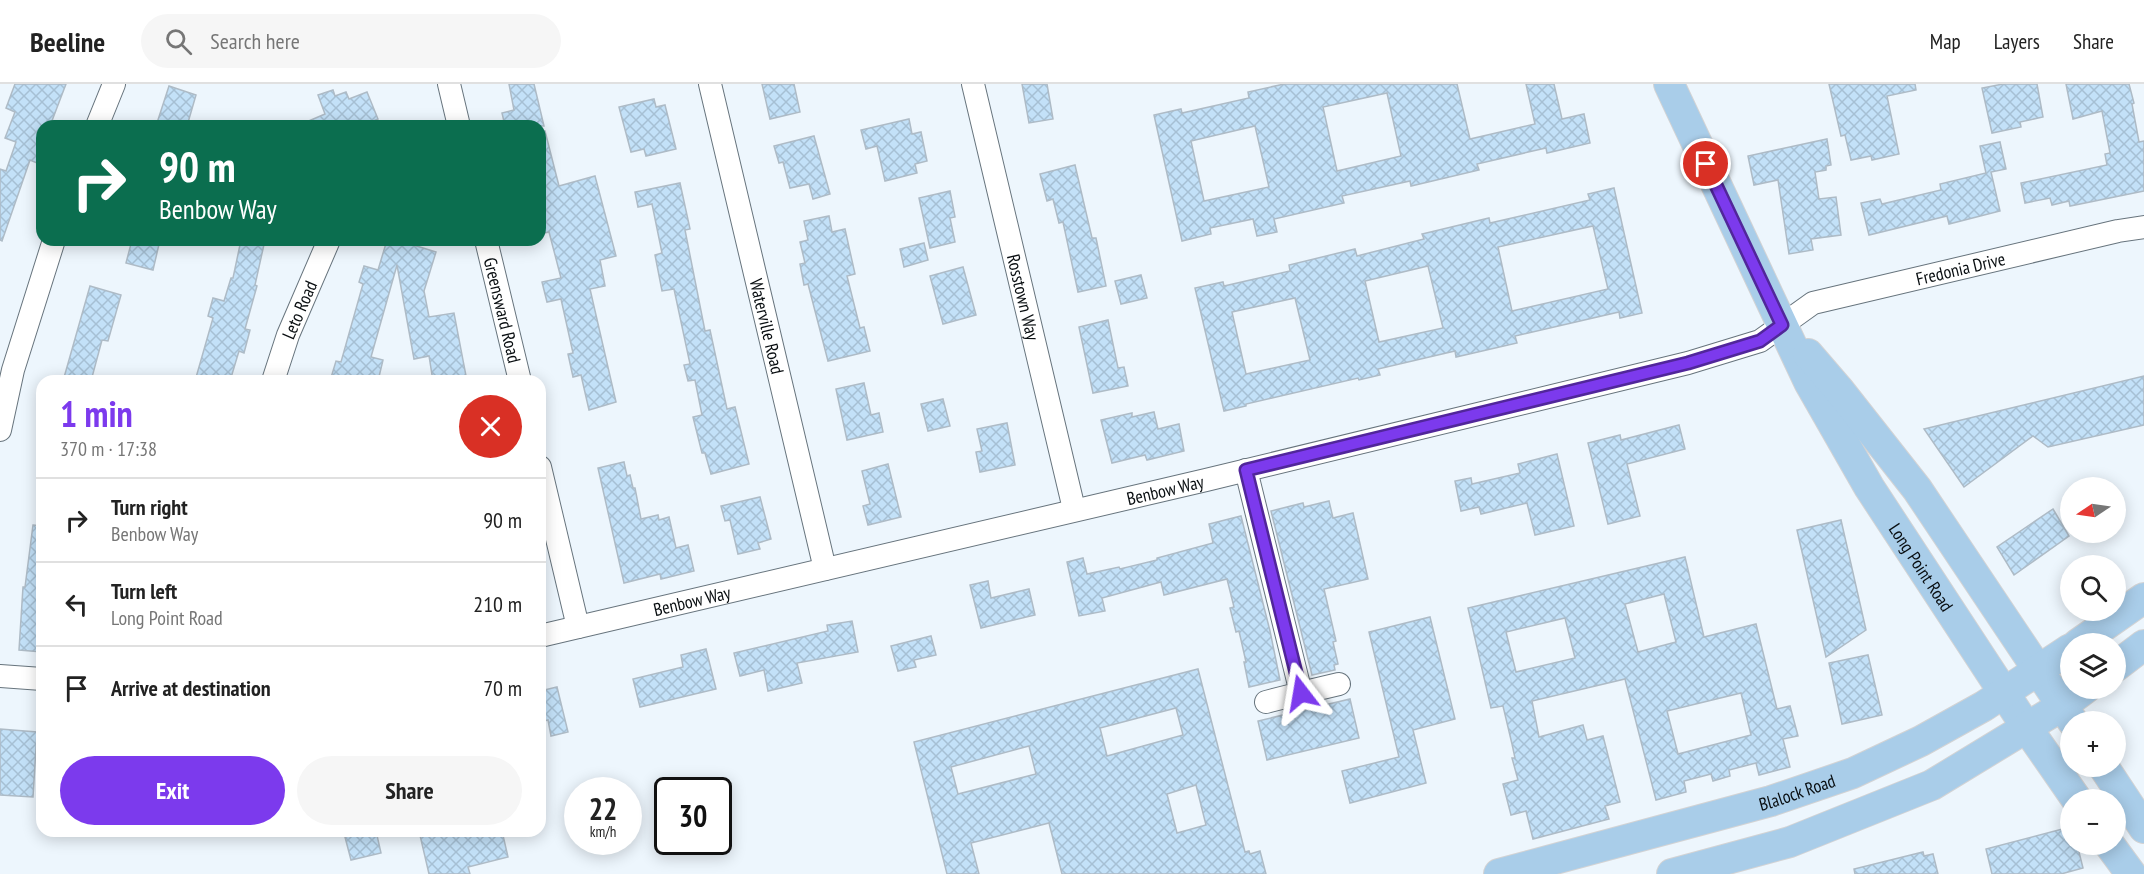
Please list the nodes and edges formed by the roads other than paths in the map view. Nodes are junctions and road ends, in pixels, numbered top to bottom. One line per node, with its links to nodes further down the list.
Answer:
1 (114, 84): 6 (street)
2 (448, 84): 7 (street)
3 (710, 84): 19 (street, Waterville Road)
4 (973, 84): 18 (street, Rosstown Way)
5 (1669, 84): 12 (main road, Long Point Road)
6 (99, 120)
7 (457, 120)
8 (2144, 227): 12 (street, Fredonia Drive)
9 (52, 246): 15 (street)
10 (326, 246): 13 (street, Leto Road)
11 (487, 246): 14 (street, Greensward Road)
12 (1782, 325): 16 (street, Benbow Way); 27 (main road, Long Point Road); 32 (main road, Long Point Road)
13 (275, 375)
14 (519, 375)
15 (0, 430)
16 (1246, 470): 18 (street, Benbow Way); 31 (street)
17 (546, 492): 21 (street)
18 (1074, 509): 19 (street, Benbow Way)
19 (825, 569): 21 (street, Benbow Way)
20 (2144, 598): 22 (main road)
21 (578, 627): 23 (street, Benbow Way)
22 (2095, 633)
23 (546, 635)
24 (2144, 645): 26 (main road)
25 (2060, 656): 27 (main road, Blalock Road)
26 (2126, 659)
27 (2039, 670): 32 (main road, Blalock Road); 34 (main road, Long Point Road)
28 (0, 676): 29 (street)
29 (36, 679)
30 (1339, 684): 31 (street)
31 (1301, 693): 33 (street)
32 (2005, 693): 35 (main road, Long Point Road); 38 (main road, Blalock Road)
33 (1266, 702)
34 (2074, 705): 35 (main road)
35 (2026, 728): 37 (main road, Long Point Road); 40 (main road)
36 (2110, 777): 39 (main road)
37 (2069, 789)
38 (1739, 810): 40 (main road); 42 (main road, Blalock Road)
39 (2144, 828)
40 (1750, 853): 43 (main road)
41 (2117, 855): 44 (main road)
42 (1518, 872)
43 (1672, 874)
44 (2131, 874)

